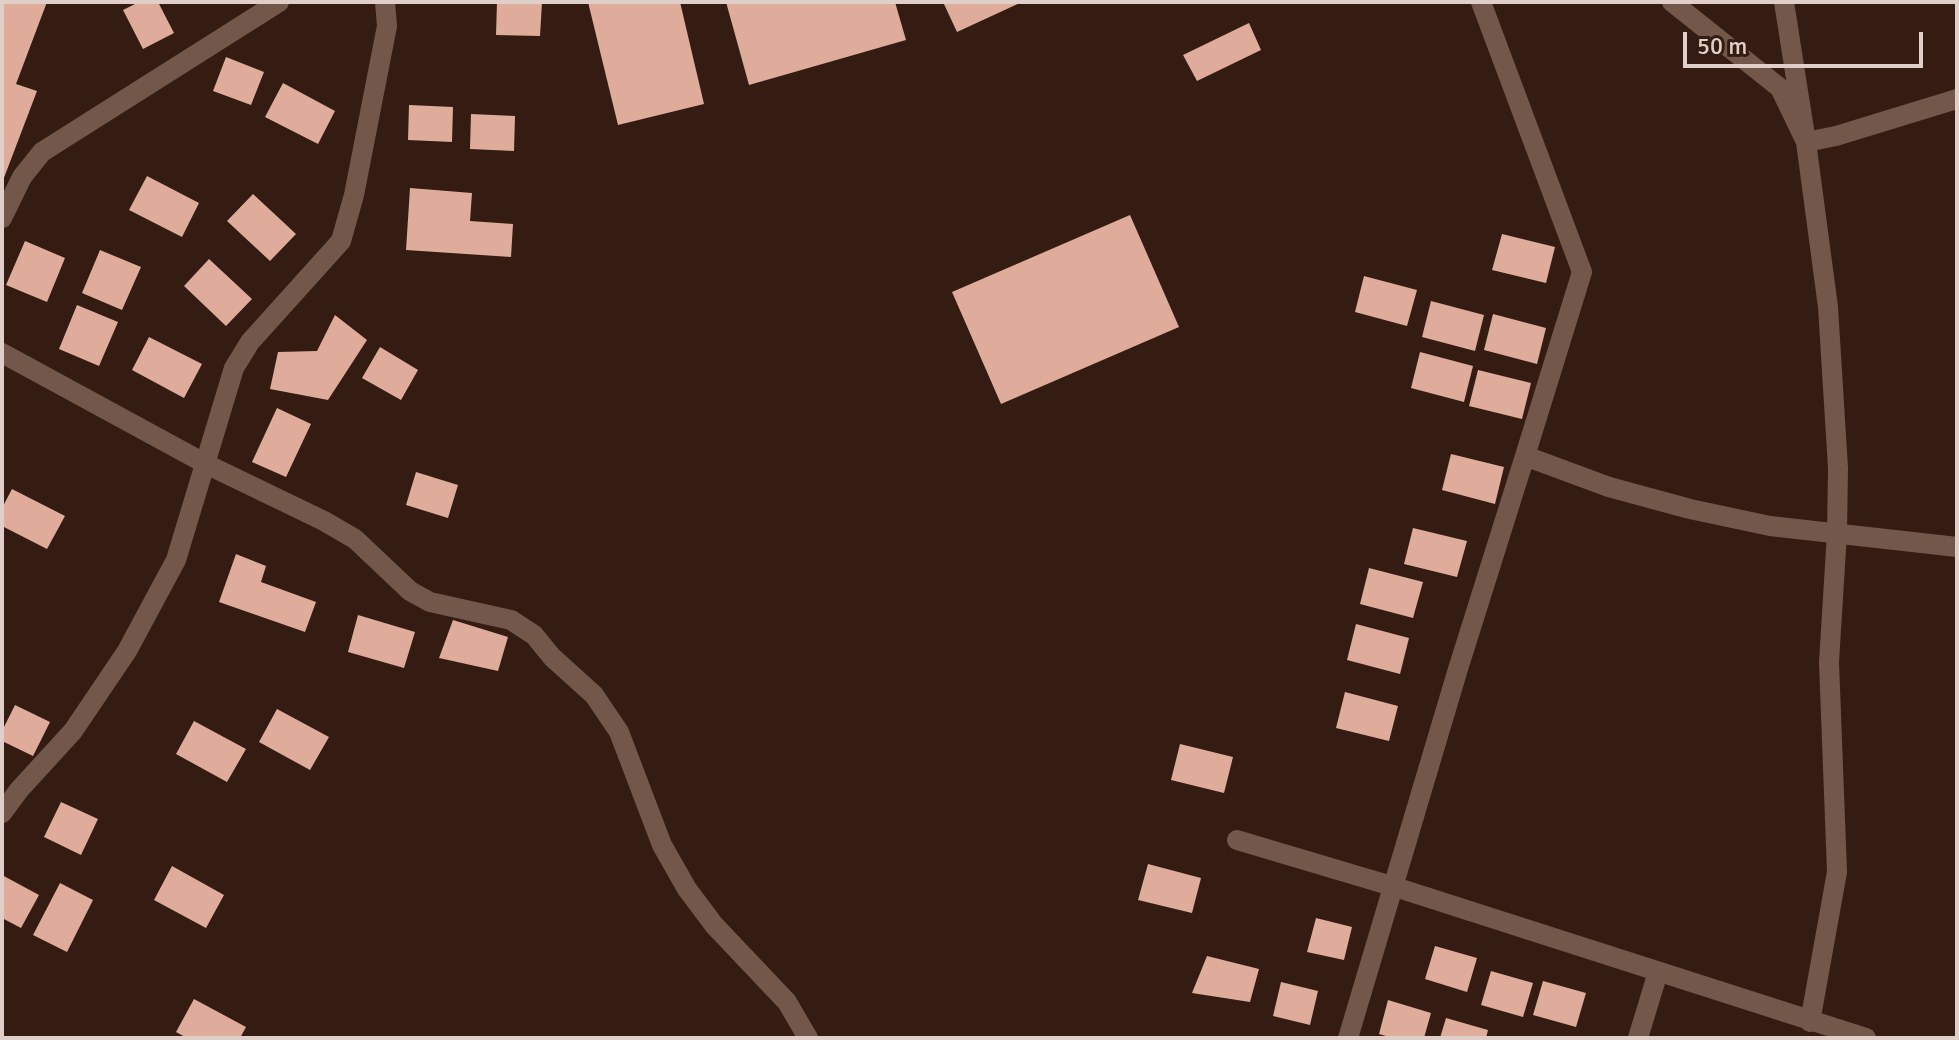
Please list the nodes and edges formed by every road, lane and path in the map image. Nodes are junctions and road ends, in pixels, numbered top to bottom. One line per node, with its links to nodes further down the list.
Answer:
1 (279, 2): 8 (street)
2 (385, 2): 11 (street)
3 (1481, 2): 10 (street)
4 (1672, 2): 7 (street)
5 (1784, 2): 7 (street)
6 (1957, 99): 7 (street)
7 (1806, 142): 12 (street)
8 (2, 218)
9 (2, 353): 11 (street)
10 (1525, 456): 12 (street); 16 (street)
11 (206, 464): 14 (street); 19 (street)
12 (1837, 533): 13 (street); 18 (street)
13 (1957, 547)
14 (2, 813)
15 (1237, 840): 16 (street)
16 (1395, 887): 17 (street); 20 (street)
17 (1658, 972): 18 (street); 21 (street)
18 (1810, 1022): 22 (street)
19 (808, 1038)
20 (1348, 1038)
21 (1638, 1038)
22 (1866, 1038)

